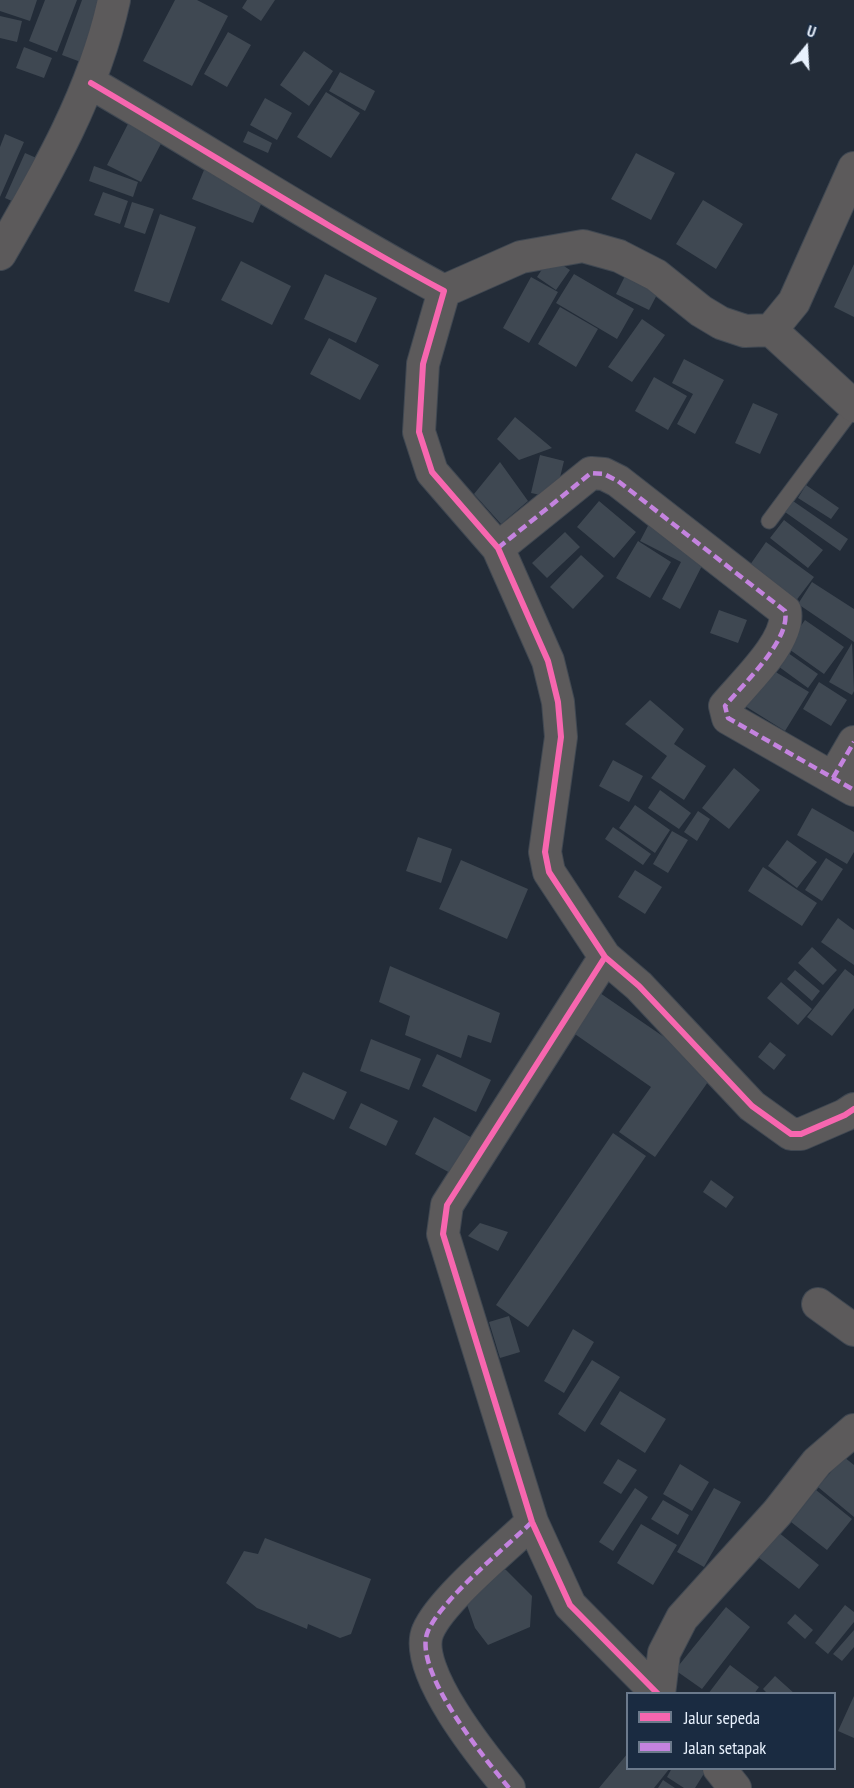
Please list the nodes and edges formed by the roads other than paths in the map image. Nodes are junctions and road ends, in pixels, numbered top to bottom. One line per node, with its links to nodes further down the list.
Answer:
1 (114, 0): 2 (street)
2 (91, 83): 4 (street); 5 (street)
3 (854, 168): 6 (street)
4 (0, 254)
5 (444, 291): 6 (street); 9 (street)
6 (771, 330): 7 (street)
7 (854, 407): 8 (lane)
8 (769, 521)
9 (498, 548): 11 (street); 12 (street)
10 (854, 742): 11 (street)
11 (844, 784)
12 (605, 957): 13 (street); 17 (street)
13 (854, 1109)
14 (818, 1304): 15 (street)
15 (854, 1330)
16 (854, 1430): 19 (street)
17 (532, 1522): 18 (street); 21 (street)
18 (656, 1692)
19 (658, 1692)
20 (721, 1770): 22 (street)
21 (509, 1788)
22 (735, 1788)

